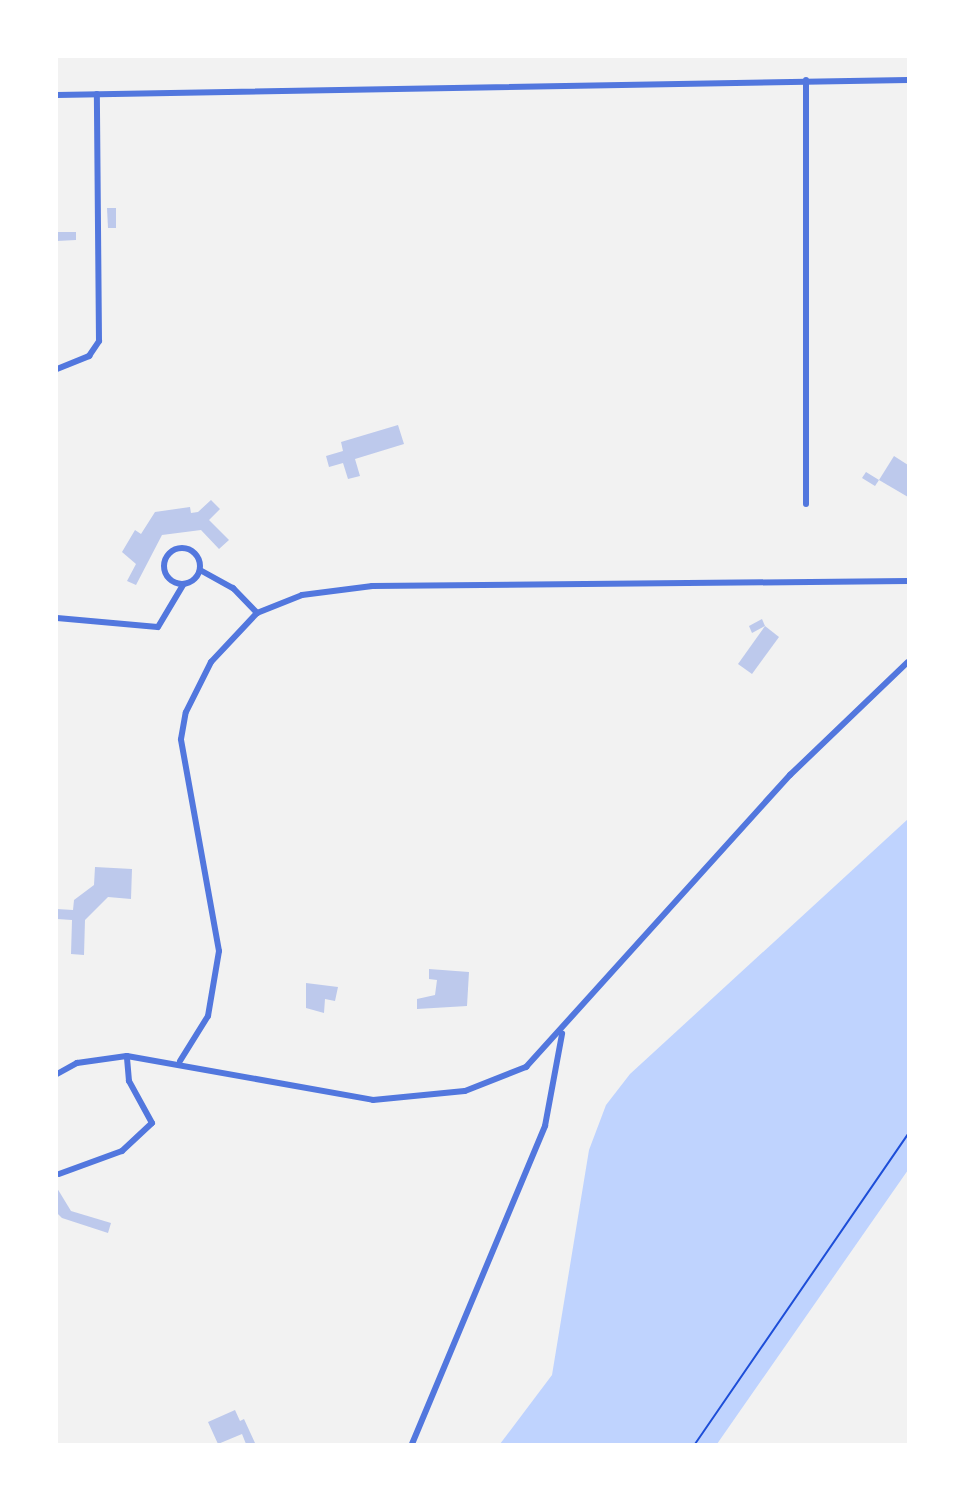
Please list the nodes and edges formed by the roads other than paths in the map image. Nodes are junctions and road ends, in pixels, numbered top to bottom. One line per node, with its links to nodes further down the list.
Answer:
1 (806, 80): 2 (street); 3 (street); 6 (street)
2 (908, 80)
3 (97, 94): 4 (street); 5 (street)
4 (57, 95)
5 (57, 369)
6 (806, 504)
7 (200, 570): 9 (street); 9 (street); 10 (street)
8 (908, 581): 10 (street)
9 (183, 585): 11 (street)
10 (257, 613): 15 (street)
11 (57, 618)
12 (908, 662): 13 (street)
13 (562, 1033): 15 (street); 18 (street)
14 (127, 1056): 15 (street); 16 (street); 17 (street)
15 (180, 1061)
16 (57, 1074)
17 (59, 1174)
18 (412, 1444)

